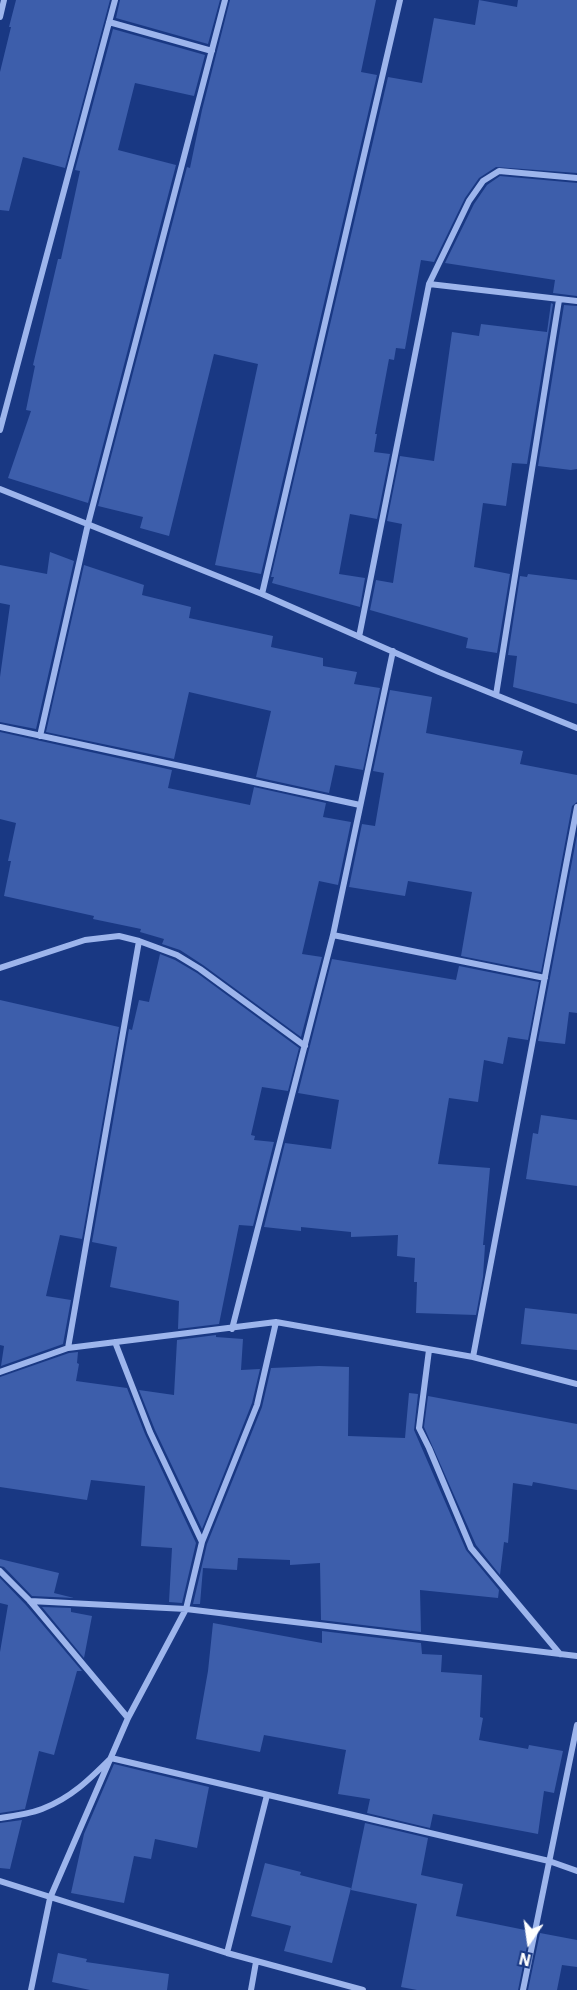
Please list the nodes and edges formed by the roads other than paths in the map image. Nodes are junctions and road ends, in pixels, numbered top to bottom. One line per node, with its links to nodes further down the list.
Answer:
1 (4, 0): 5 (street)
2 (115, 0): 6 (street)
3 (225, 0): 7 (street)
4 (400, 0): 15 (street)
5 (0, 17)
6 (109, 22): 7 (street); 12 (street)
7 (212, 51): 14 (street)
8 (577, 178): 9 (street)
9 (429, 284): 10 (street); 16 (street)
10 (559, 300): 11 (street); 18 (street)
11 (577, 301)
12 (0, 430)
13 (0, 489): 14 (street)
14 (88, 524): 15 (street); 21 (street)
15 (262, 594): 16 (street)
16 (359, 637): 17 (street)
17 (393, 651): 18 (street); 22 (street)
18 (496, 695): 20 (street)
19 (0, 727): 21 (street)
20 (577, 728)
21 (40, 736): 22 (street)
22 (360, 805): 24 (street)
23 (577, 807): 27 (street)
24 (333, 935): 27 (street); 28 (street)
25 (139, 941): 26 (street); 28 (street); 32 (street)
26 (0, 968)
27 (544, 978): 34 (street)
28 (305, 1047): 30 (street)
29 (276, 1322): 30 (street); 33 (street); 37 (street)
30 (232, 1329): 31 (street)
31 (115, 1342): 32 (street); 37 (street)
32 (68, 1348): 35 (street)
33 (429, 1350): 34 (street); 41 (street)
34 (473, 1358): 36 (street)
35 (0, 1371)
36 (577, 1384)
37 (202, 1542): 40 (street)
38 (0, 1571): 39 (street)
39 (30, 1601): 40 (street); 43 (street)
40 (186, 1609): 41 (street); 43 (street)
41 (560, 1654): 42 (street)
42 (577, 1656)
43 (128, 1718): 45 (street)
44 (577, 1725): 48 (street)
45 (111, 1758): 46 (street); 47 (street); 51 (street)
46 (267, 1794): 48 (street); 52 (street)
47 (0, 1818)
48 (549, 1861): 49 (street); 57 (street)
49 (577, 1870)
50 (0, 1881): 51 (street)
51 (50, 1898): 52 (street); 54 (street)
52 (226, 1953): 53 (street)
53 (256, 1962): 55 (street); 56 (street)
54 (31, 1990)
55 (251, 1990)
56 (363, 1990)
57 (523, 1990)

